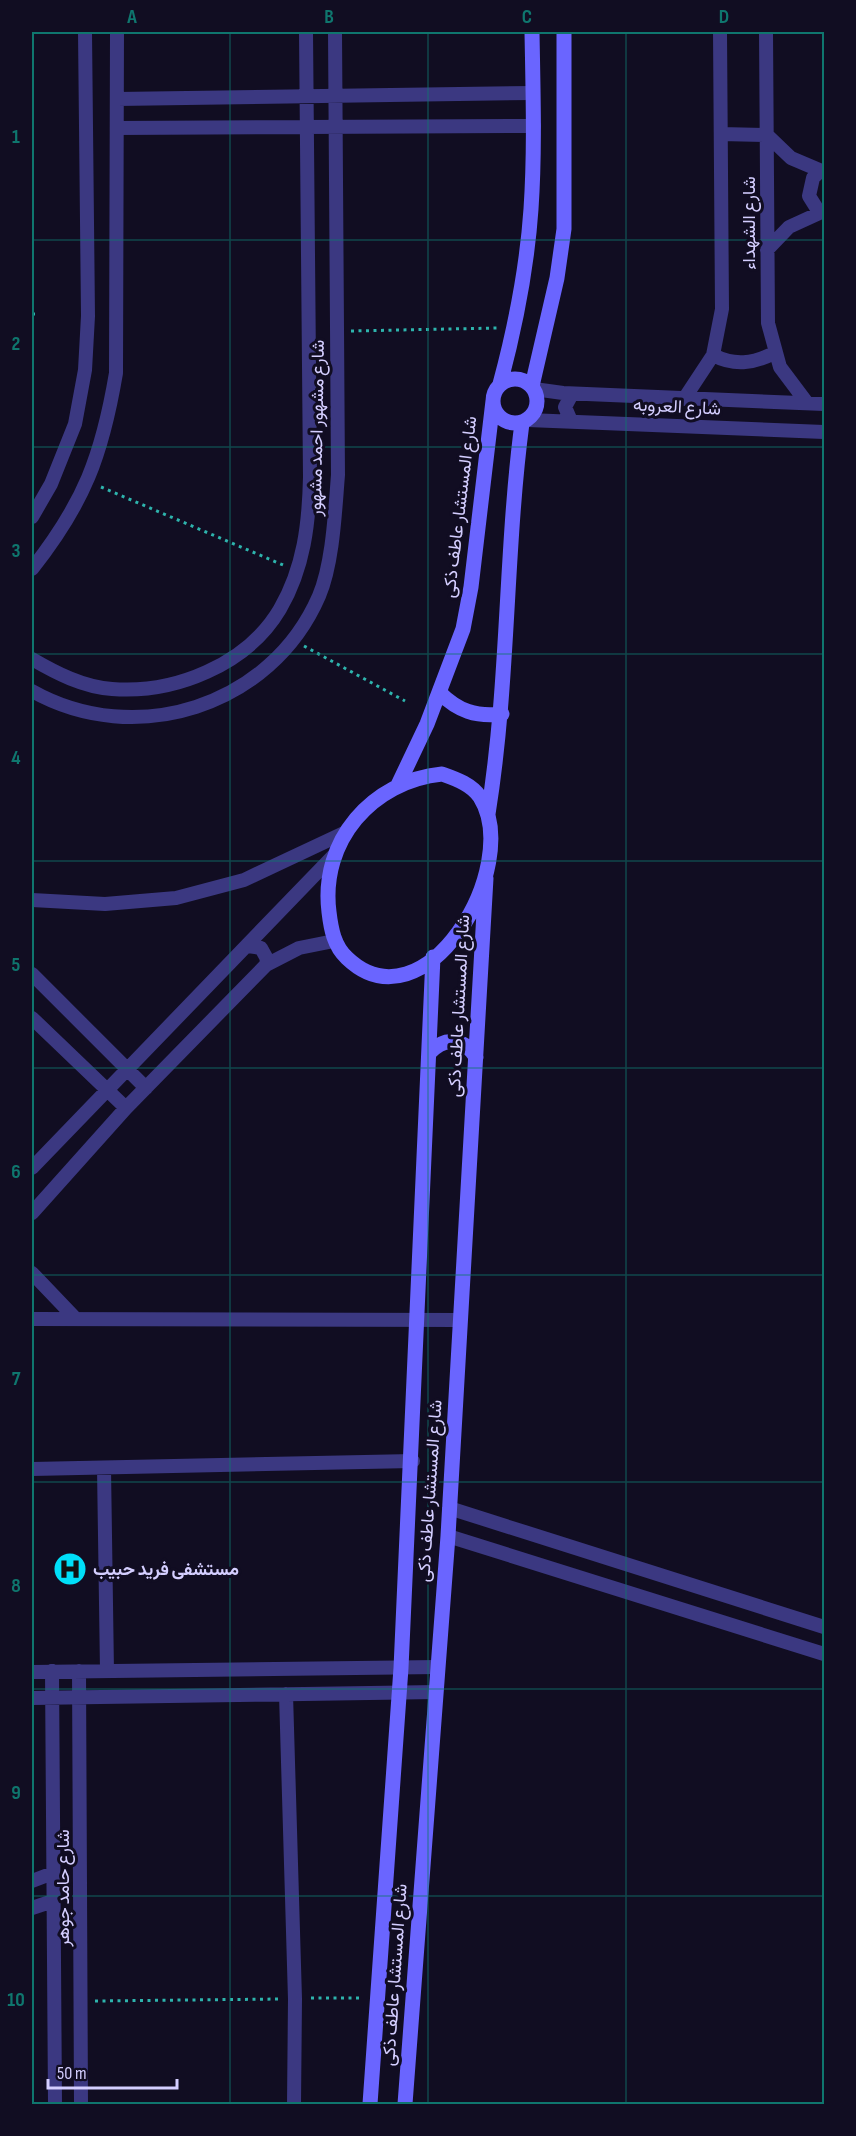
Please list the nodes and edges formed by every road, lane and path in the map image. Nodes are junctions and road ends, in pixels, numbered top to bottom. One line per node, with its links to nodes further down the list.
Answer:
1 (85, 32): 39 (street)
2 (117, 32): 12 (street)
3 (306, 32): 11 (street, شارع مشهور احمد مشهور)
4 (335, 32): 10 (street, شارع مشهور احمد مشهور)
5 (532, 32): 9 (street)
6 (564, 32): 29 (street)
7 (720, 32): 17 (street, شارع الشهداء)
8 (766, 32): 18 (street, شارع الشهداء)
9 (533, 93): 10 (street); 13 (street)
10 (335, 96): 11 (street); 15 (street, شارع مشهور احمد مشهور)
11 (306, 97): 12 (street); 14 (street, شارع مشهور احمد مشهور)
12 (117, 99): 16 (street)
13 (534, 126): 15 (street); 24 (street)
14 (306, 127): 15 (street); 16 (street); 41 (street, شارع مشهور احمد مشهور)
15 (335, 127): 25 (street, شارع مشهور احمد مشهور)
16 (117, 128): 38 (street)
17 (721, 134): 18 (street); 27 (street, شارع الشهداء)
18 (767, 135): 19 (street); 21 (street, شارع الشهداء)
19 (822, 171): 20 (street)
20 (822, 211): 21 (street)
21 (767, 250): 26 (street, شارع الشهداء)
22 (32, 314): 23 (path)
23 (38, 314)
24 (514, 328): 25 (path); 28 (street)
25 (337, 331): 42 (street, شارع مشهور احمد مشهور)
26 (774, 353): 27 (street); 33 (street, شارع الشهداء)
27 (712, 355): 31 (street, شارع الشهداء)
28 (500, 384): 29 (street); 32 (street)
29 (533, 388): 30 (street, شارع العروبه); 36 (street)
30 (572, 394): 31 (street, شارع العروبه); 35 (street)
31 (684, 399): 33 (street, شارع العروبه)
32 (493, 401): 36 (street); 45 (street, شارع المستشار عاطف ذكى)
33 (807, 403): 34 (street, شارع العروبه)
34 (825, 404)
35 (571, 421): 36 (street, شارع العروبه); 37 (street, شارع العروبه)
36 (525, 422): 47 (street)
37 (825, 432)
38 (88, 482): 40 (street); 41 (path)
39 (32, 517)
40 (32, 569)
41 (297, 571): 43 (street, شارع مشهور احمد مشهور)
42 (295, 641): 44 (street, شارع مشهور احمد مشهور); 46 (path)
43 (32, 659)
44 (32, 692)
45 (440, 693): 47 (street); 48 (street, شارع المستشار عاطف ذكى)
46 (405, 701)
47 (502, 714): 49 (street)
48 (398, 785): 49 (street); 50 (street)
49 (488, 814): 52 (street)
50 (346, 832): 51 (street); 53 (street)
51 (335, 854): 54 (street); 55 (street)
52 (486, 878): 56 (street); 61 (street, شارع المستشار عاطف ذكى)
53 (32, 900)
54 (334, 940): 56 (street); 57 (street)
55 (248, 946): 57 (street); 62 (street)
56 (434, 957): 60 (street, شارع المستشار عاطف ذكى)
57 (266, 965): 63 (street)
58 (32, 974): 62 (street)
59 (32, 1018): 64 (street)
60 (429, 1053): 61 (street); 71 (street, شارع المستشار عاطف ذكى)
61 (476, 1057): 72 (street, شارع المستشار عاطف ذكى)
62 (127, 1071): 63 (street); 64 (street)
63 (146, 1088): 65 (street)
64 (107, 1091): 65 (street); 66 (street)
65 (126, 1108): 67 (street)
66 (32, 1168)
67 (32, 1213)
68 (32, 1273): 70 (street)
69 (32, 1319): 70 (street)
70 (76, 1319): 71 (street)
71 (416, 1319): 72 (street); 73 (street, شارع المستشار عاطف ذكى)
72 (460, 1320): 76 (street, شارع المستشار عاطف ذكى)
73 (412, 1461): 74 (street); 81 (street, شارع المستشار عاطف ذكى)
74 (104, 1467): 75 (street); 85 (street)
75 (32, 1469)
76 (449, 1508): 77 (street, شارع المستشار عاطف ذكى); 78 (street)
77 (447, 1536): 79 (street); 80 (street, شارع المستشار عاطف ذكى)
78 (825, 1627)
79 (825, 1654)
80 (438, 1667): 81 (street); 86 (street, شارع المستشار عاطف ذكى)
81 (401, 1668): 85 (street); 87 (street, شارع المستشار عاطف ذكى)
82 (32, 1671): 83 (street)
83 (52, 1671): 84 (street); 90 (street, شارع حامد جوهر)
84 (80, 1671): 85 (street); 91 (street, شارع حامد جوهر)
85 (107, 1671)
86 (436, 1692): 87 (street); 103 (street, شارع المستشار عاطف ذكى)
87 (400, 1693): 88 (street); 96 (street, شارع المستشار عاطف ذكى)
88 (286, 1694): 91 (street); 97 (street)
89 (32, 1698): 90 (street)
90 (52, 1698): 91 (street); 92 (street, شارع حامد جوهر)
91 (80, 1698): 98 (street, شارع حامد جوهر)
92 (53, 1873): 93 (street); 94 (street, شارع حامد جوهر)
93 (32, 1881)
94 (53, 1901): 95 (street); 99 (street, شارع حامد جوهر)
95 (32, 1908)
96 (378, 1998): 97 (path); 102 (street, شارع المستشار عاطف ذكى)
97 (295, 1999): 98 (path); 101 (street)
98 (81, 2001): 100 (street, شارع حامد جوهر)
99 (55, 2104)
100 (81, 2104)
101 (294, 2104)
102 (370, 2104)
103 (405, 2104)

